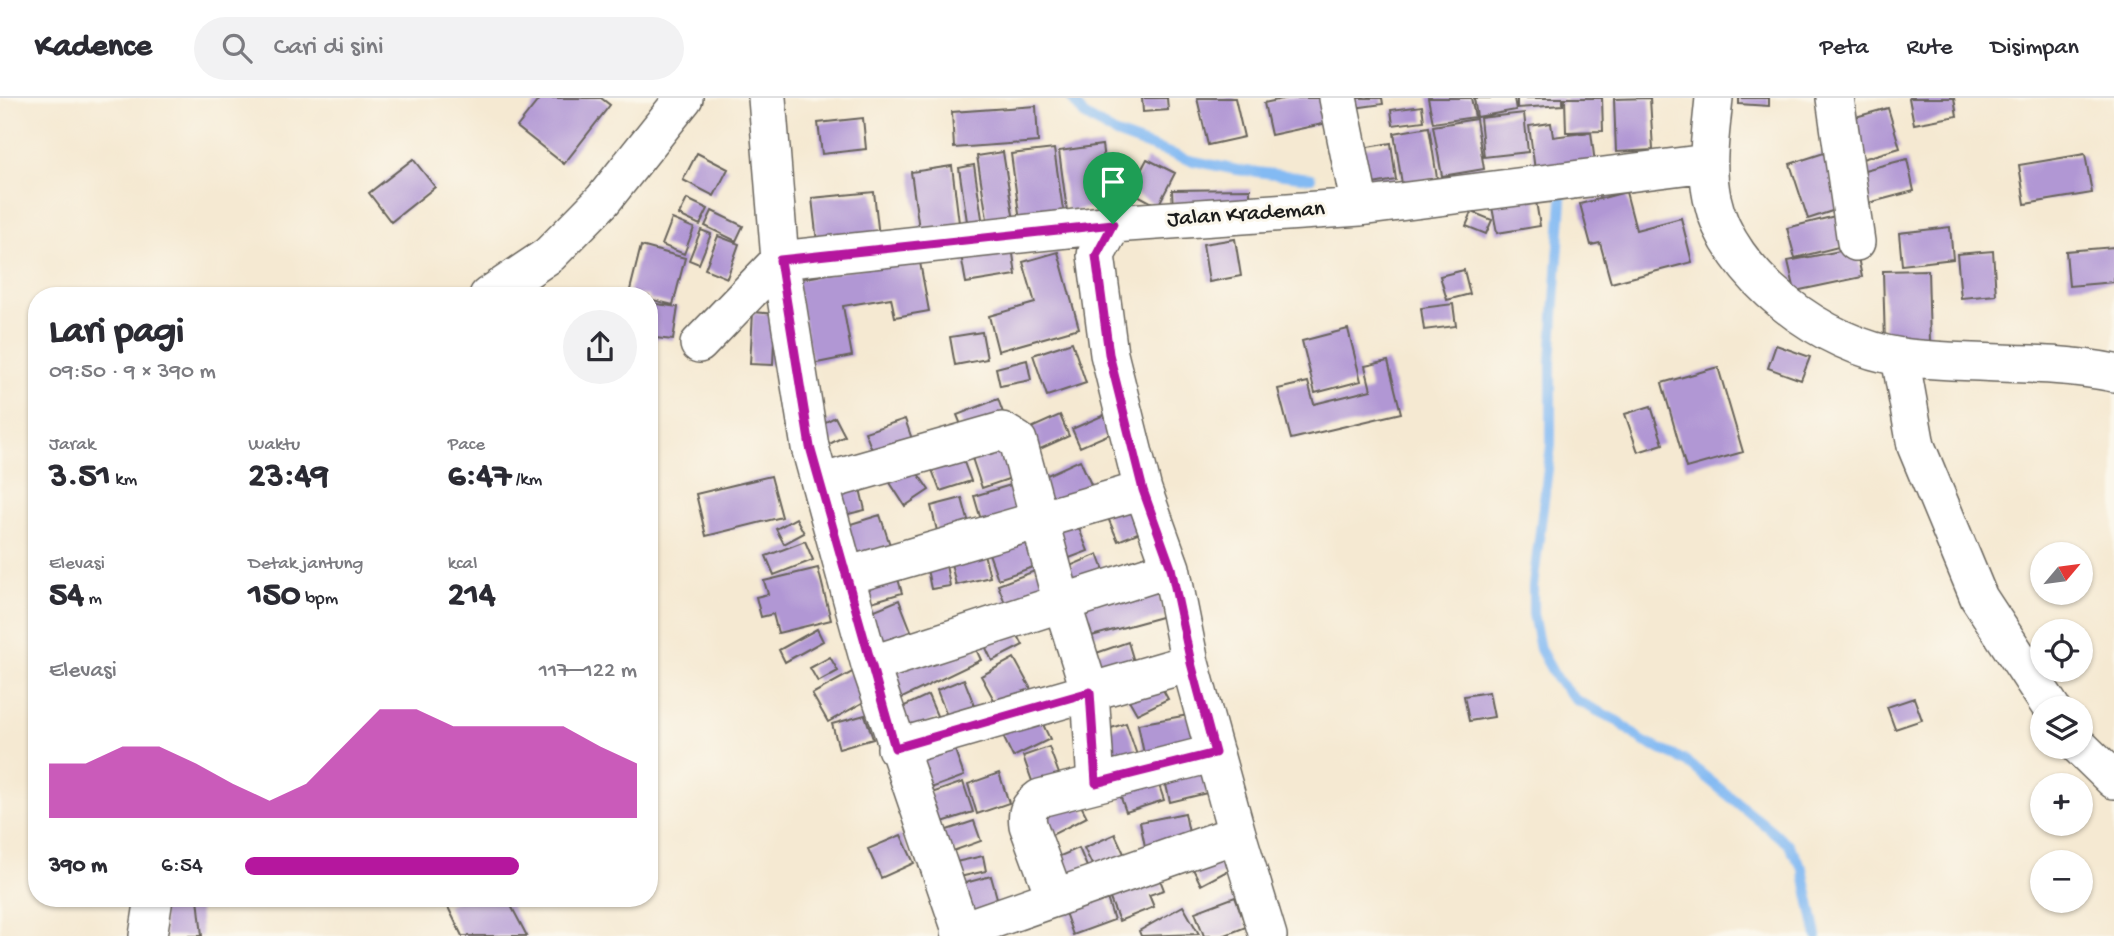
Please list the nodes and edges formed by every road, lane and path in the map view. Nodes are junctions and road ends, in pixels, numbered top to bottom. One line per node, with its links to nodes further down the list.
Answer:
1 (684, 98): 11 (street)
2 (767, 98): 10 (street)
3 (1338, 98): 7 (street)
4 (1714, 98): 6 (street)
5 (1835, 98): 9 (street)
6 (1707, 163): 7 (street, Jalan Krademan); 13 (street)
7 (1360, 207): 8 (street, Jalan Krademan)
8 (1113, 224): 10 (street, Jalan Krademan); 16 (street)
9 (1856, 242)
10 (780, 260): 12 (street); 15 (street)
11 (501, 287)
12 (699, 344)
13 (1900, 356): 14 (street); 24 (street)
14 (2114, 373)
15 (820, 483): 17 (street); 19 (street)
16 (1143, 490): 17 (street); 18 (street)
17 (1040, 519): 19 (street); 20 (street)
18 (1171, 568): 20 (street); 21 (street)
19 (846, 576): 22 (street)
20 (1062, 603): 22 (street); 23 (street)
21 (1191, 663): 23 (street); 26 (street)
22 (870, 665): 25 (street)
23 (1090, 692): 25 (street); 29 (street)
24 (2043, 696)
25 (895, 748): 33 (street)
26 (1215, 753): 29 (street); 30 (street)
27 (2092, 759): 28 (street)
28 (2114, 780)
29 (1096, 783): 31 (street)
30 (1237, 834): 31 (street); 34 (street)
31 (1055, 898): 33 (street)
32 (153, 907): 35 (street)
33 (961, 934)
34 (1260, 934)
35 (148, 936)

